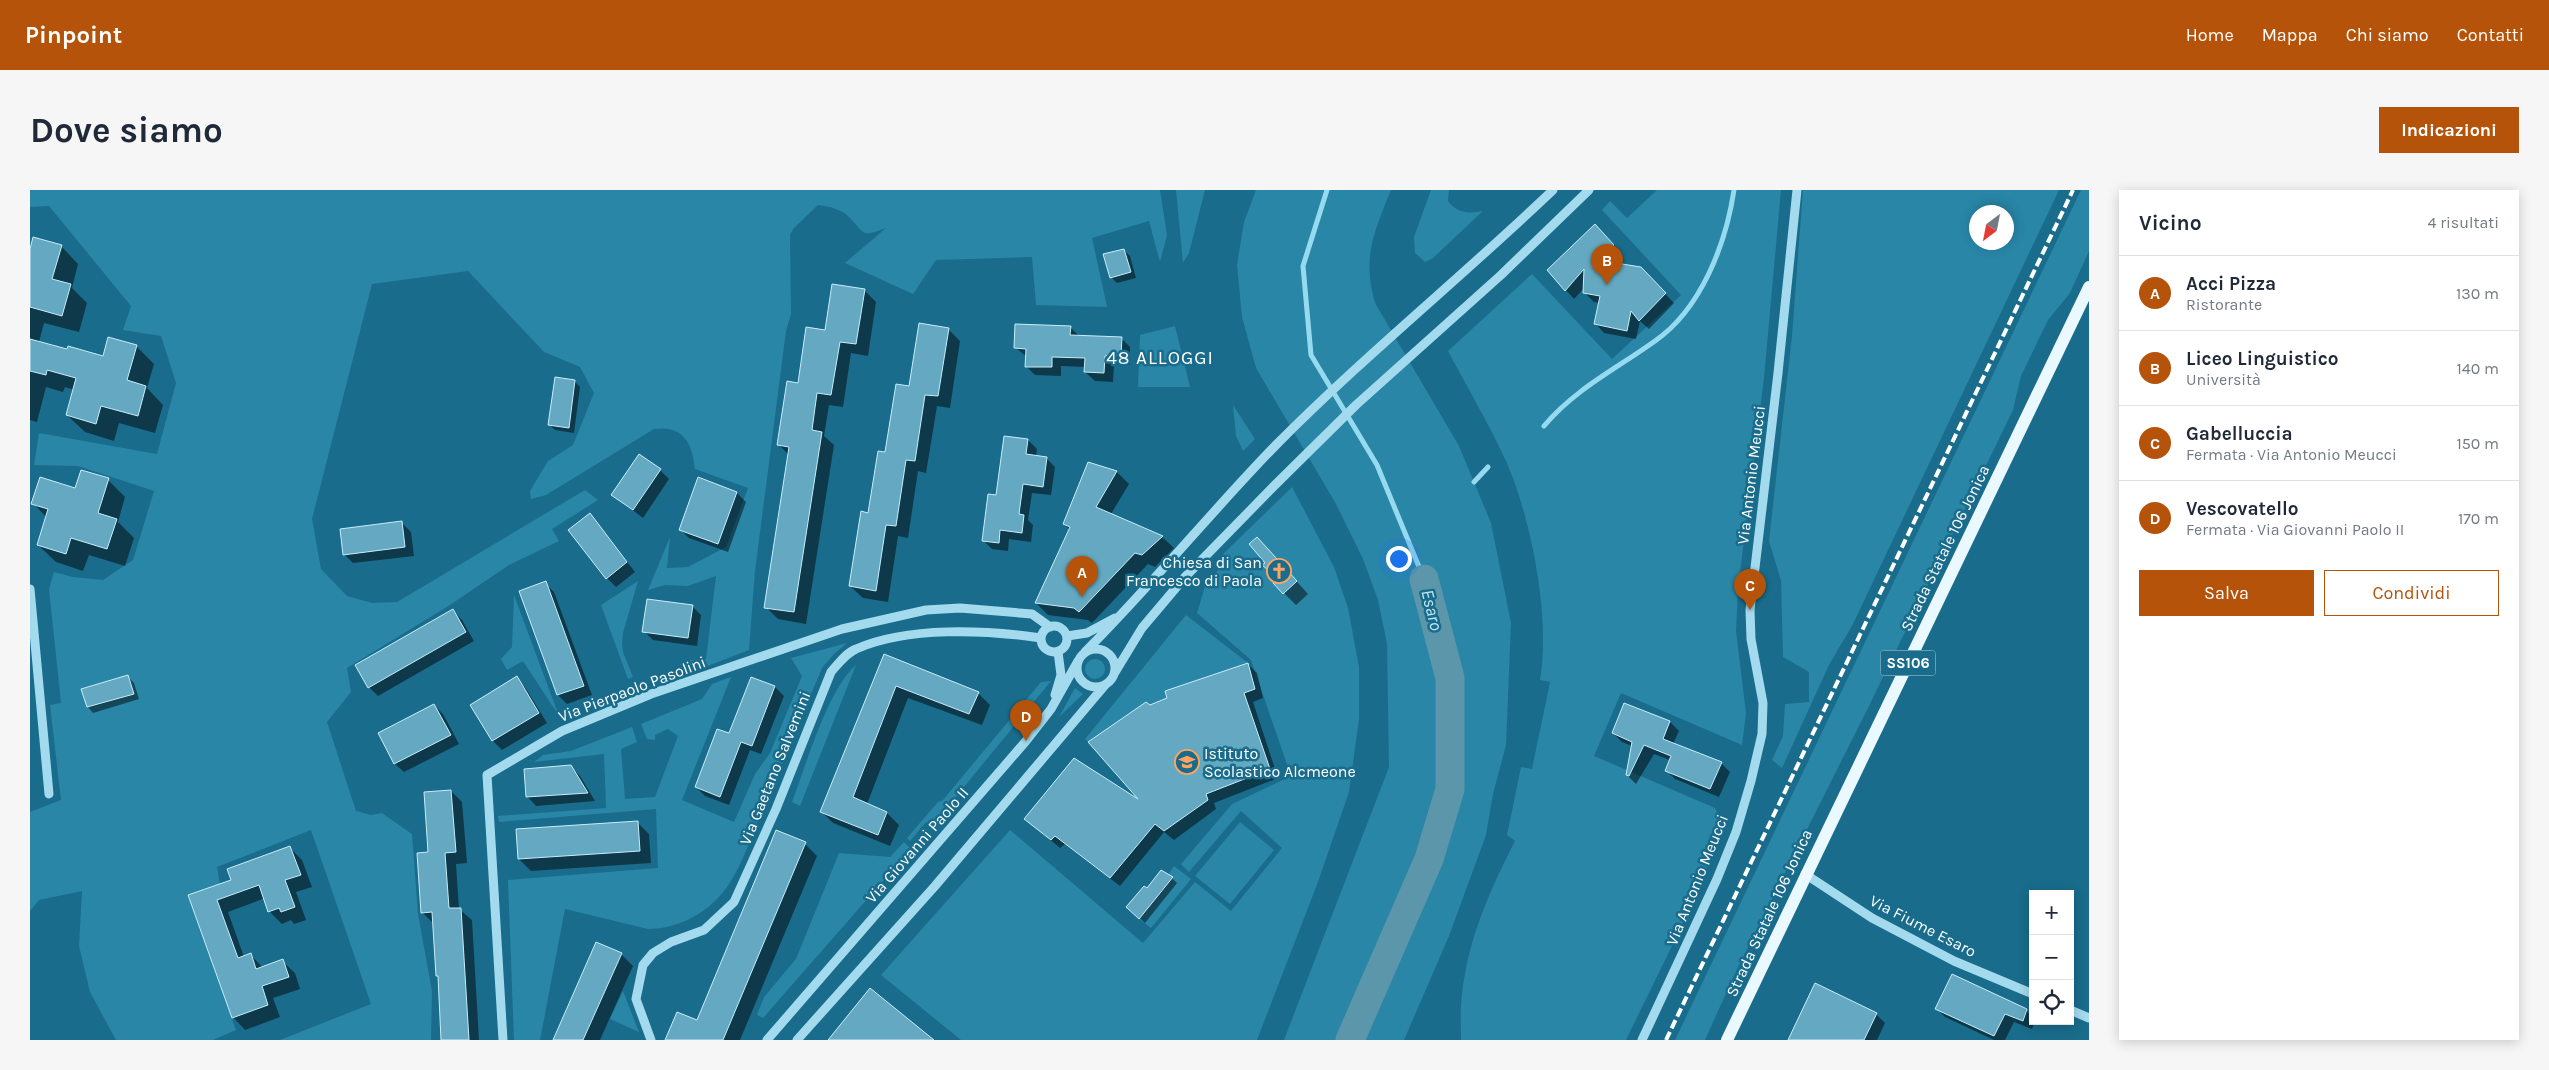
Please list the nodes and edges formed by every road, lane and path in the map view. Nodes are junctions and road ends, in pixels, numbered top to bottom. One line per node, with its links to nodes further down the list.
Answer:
1 (1553, 190): 6 (street)
2 (1589, 190): 13 (street)
3 (1797, 190): 25 (street, Via Antonio Meucci)
4 (2089, 287): 17 (main road, Strada Statale 106 Jonica / SS106)
5 (30, 589): 16 (street)
6 (1124, 613): 8 (street); 11 (street)
7 (1050, 627): 8 (street); 9 (street); 21 (street, Via Pierpaolo Pasolini)
8 (1067, 636): 10 (street)
9 (1041, 638): 10 (street); 22 (street, Via Gaetano Salvemini)
10 (1058, 652): 15 (street)
11 (1086, 652): 12 (street); 13 (street)
12 (1078, 661): 14 (street); 15 (street, Via Giovanni Paolo II)
13 (1114, 674): 14 (street)
14 (1105, 685): 24 (street)
15 (1052, 709): 23 (street, Via Giovanni Paolo II)
16 (49, 794)
17 (1805, 874): 18 (street, Via Fiume Esaro); 26 (main road, Strada Statale 106 Jonica / SS106)
18 (2029, 992)
19 (2074, 1012): 20 (street)
20 (2089, 1018)
21 (503, 1040)
22 (651, 1040)
23 (767, 1040)
24 (797, 1040)
25 (1642, 1040)
26 (1727, 1040)

